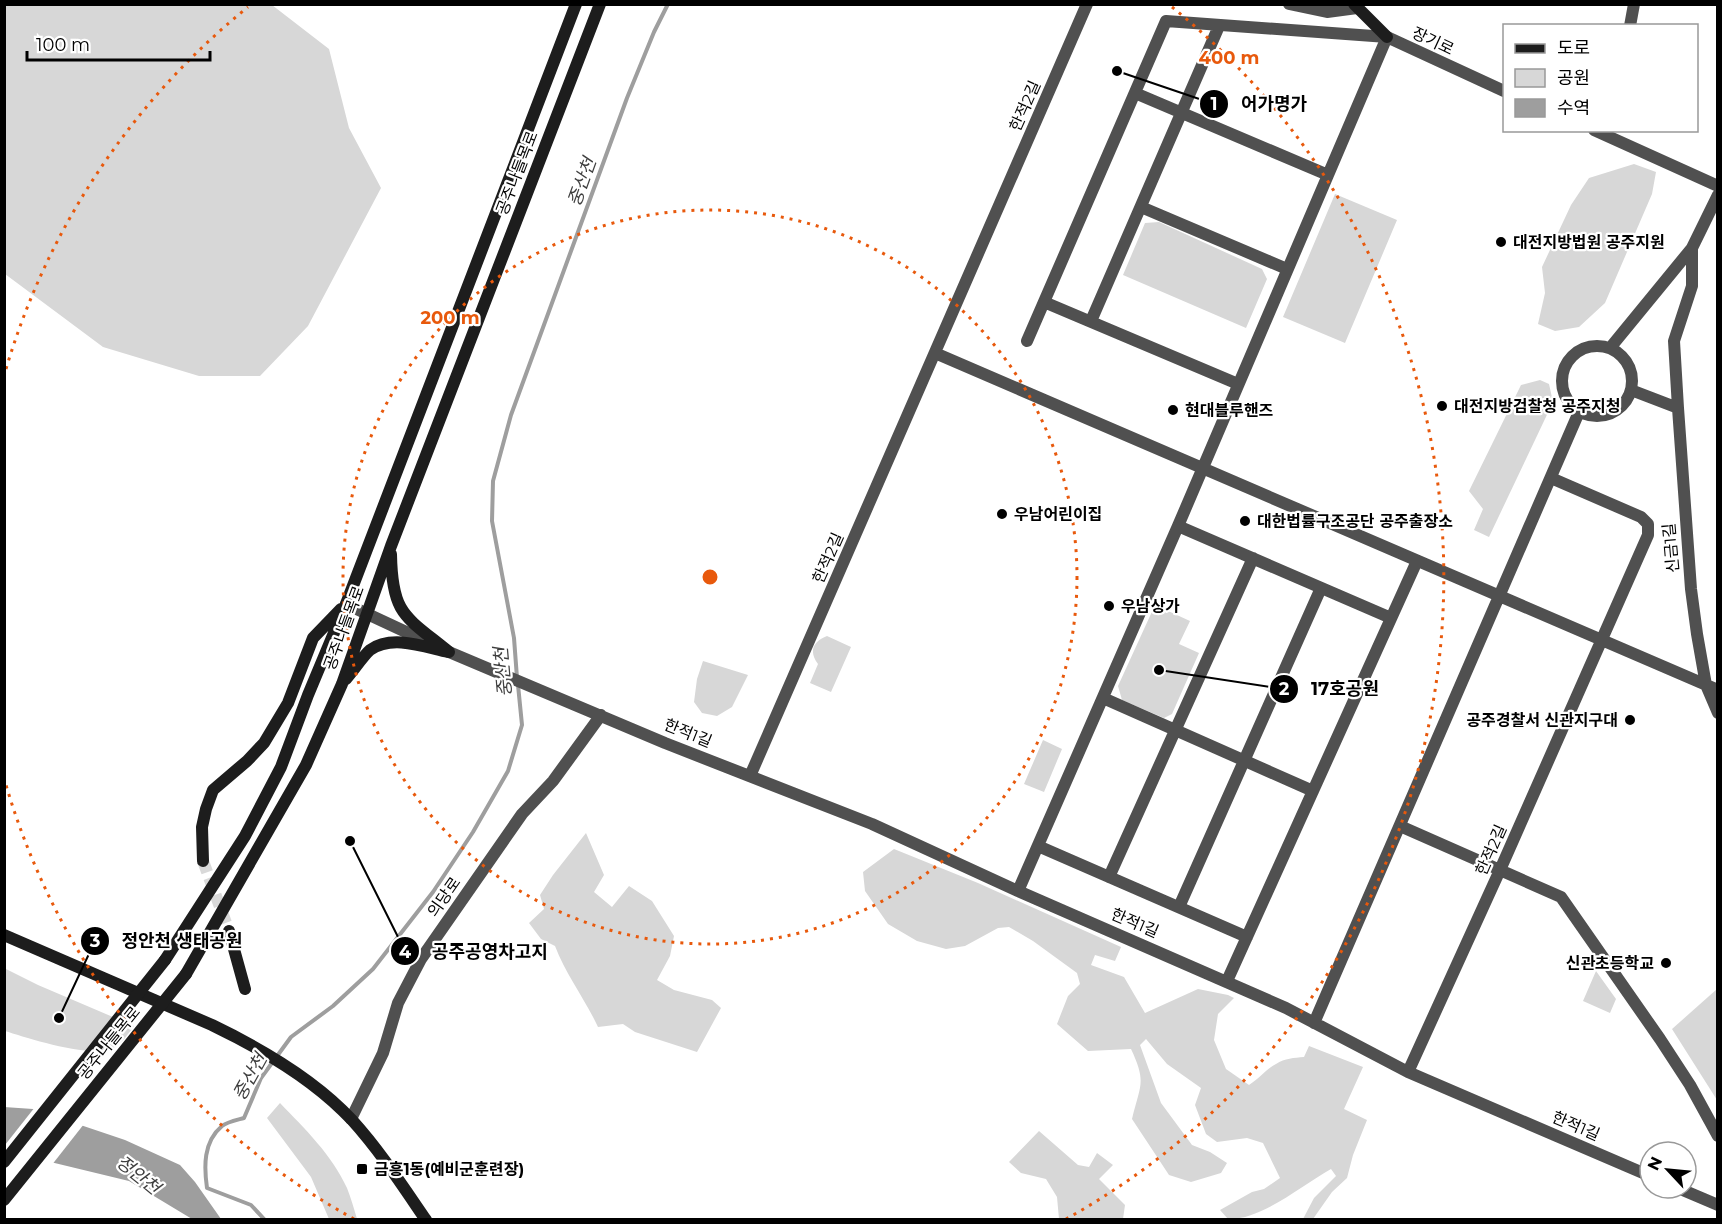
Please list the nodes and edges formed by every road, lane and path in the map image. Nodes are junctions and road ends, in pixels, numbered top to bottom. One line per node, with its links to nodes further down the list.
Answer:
1 (576, 4): 37 (main road, 공주나들목로)
2 (600, 4): 32 (main road, 공주나들목로)
3 (1087, 4): 24 (street, 한적2길)
4 (1289, 4): 6 (street, 장기로)
5 (1634, 4): 7 (street)
6 (1355, 6): 9 (main road, 장기로)
7 (1630, 24)
8 (1219, 26): 9 (street); 11 (street); 12 (street)
9 (1386, 37): 10 (street, 장기로); 14 (street)
10 (1503, 91)
11 (1135, 93): 12 (street); 20 (street)
12 (1182, 113): 14 (street); 17 (street)
13 (1598, 132): 15 (street)
14 (1328, 175): 19 (street)
15 (1718, 186)
16 (1718, 195): 18 (street, 신금1길)
17 (1141, 207): 19 (street); 21 (street)
18 (1692, 248): 23 (street); 27 (street, 신금1길)
19 (1287, 269): 25 (street)
20 (1044, 302): 21 (street); 22 (street)
21 (1091, 321): 25 (street)
22 (1027, 341)
23 (1610, 348): 26 (street); 28 (street)
24 (935, 353): 29 (street); 49 (street, 한적2길)
25 (1238, 384): 29 (street)
26 (1631, 390): 27 (street); 28 (street)
27 (1678, 408): 43 (street, 신금1길)
28 (1579, 412): 30 (street)
29 (1203, 467): 31 (street); 34 (street)
30 (1551, 478): 36 (street); 40 (street, 한적2길)
31 (1178, 526): 33 (street); 44 (street)
32 (391, 546): 38 (main road, 공주나들목로); 41 (main road)
33 (1253, 558): 35 (street); 47 (street)
34 (1417, 561): 36 (street); 39 (street)
35 (1321, 588): 39 (street); 48 (street)
36 (1500, 596): 40 (street); 51 (street)
37 (346, 604): 38 (street, 한적1길); 53 (main road); 67 (main road, 공주나들목로, bridge)
38 (367, 613): 41 (street, 한적1길); 42 (main road, 공주나들목로)
39 (1391, 618): 50 (street)
40 (1602, 640): 43 (street); 54 (street, 한적2길)
41 (449, 652): 42 (main road); 46 (street, 한적1길)
42 (342, 684): 70 (main road, 공주나들목로, bridge)
43 (1712, 688): 45 (street, 신금1길)
44 (1103, 698): 47 (street); 52 (street)
45 (1718, 713)
46 (601, 716): 49 (street, 한적1길); 65 (street, 의당로)
47 (1175, 730): 48 (street); 55 (street)
48 (1244, 760): 50 (street); 57 (street)
49 (750, 776): 56 (street, 한적1길)
50 (1313, 791): 60 (street)
51 (1400, 826): 54 (street); 63 (street)
52 (1038, 846): 55 (street); 56 (street)
53 (202, 861)
54 (1500, 870): 64 (street, 한적2길); 66 (street)
55 (1109, 877): 57 (street)
56 (1018, 891): 61 (street, 한적1길)
57 (1179, 907): 60 (street)
58 (229, 931): 62 (main road)
59 (4, 935): 65 (main road)
60 (1247, 937): 61 (street)
61 (1227, 981): 63 (street, 한적1길)
62 (245, 988)
63 (1314, 1023): 64 (street, 한적1길)
64 (1408, 1072): 68 (street, 한적1길)
65 (351, 1119): 72 (main road)
66 (1718, 1136)
67 (4, 1162)
68 (1638, 1171)
69 (1698, 1196): 71 (street)
70 (4, 1200)
71 (1718, 1205)
72 (426, 1220)

